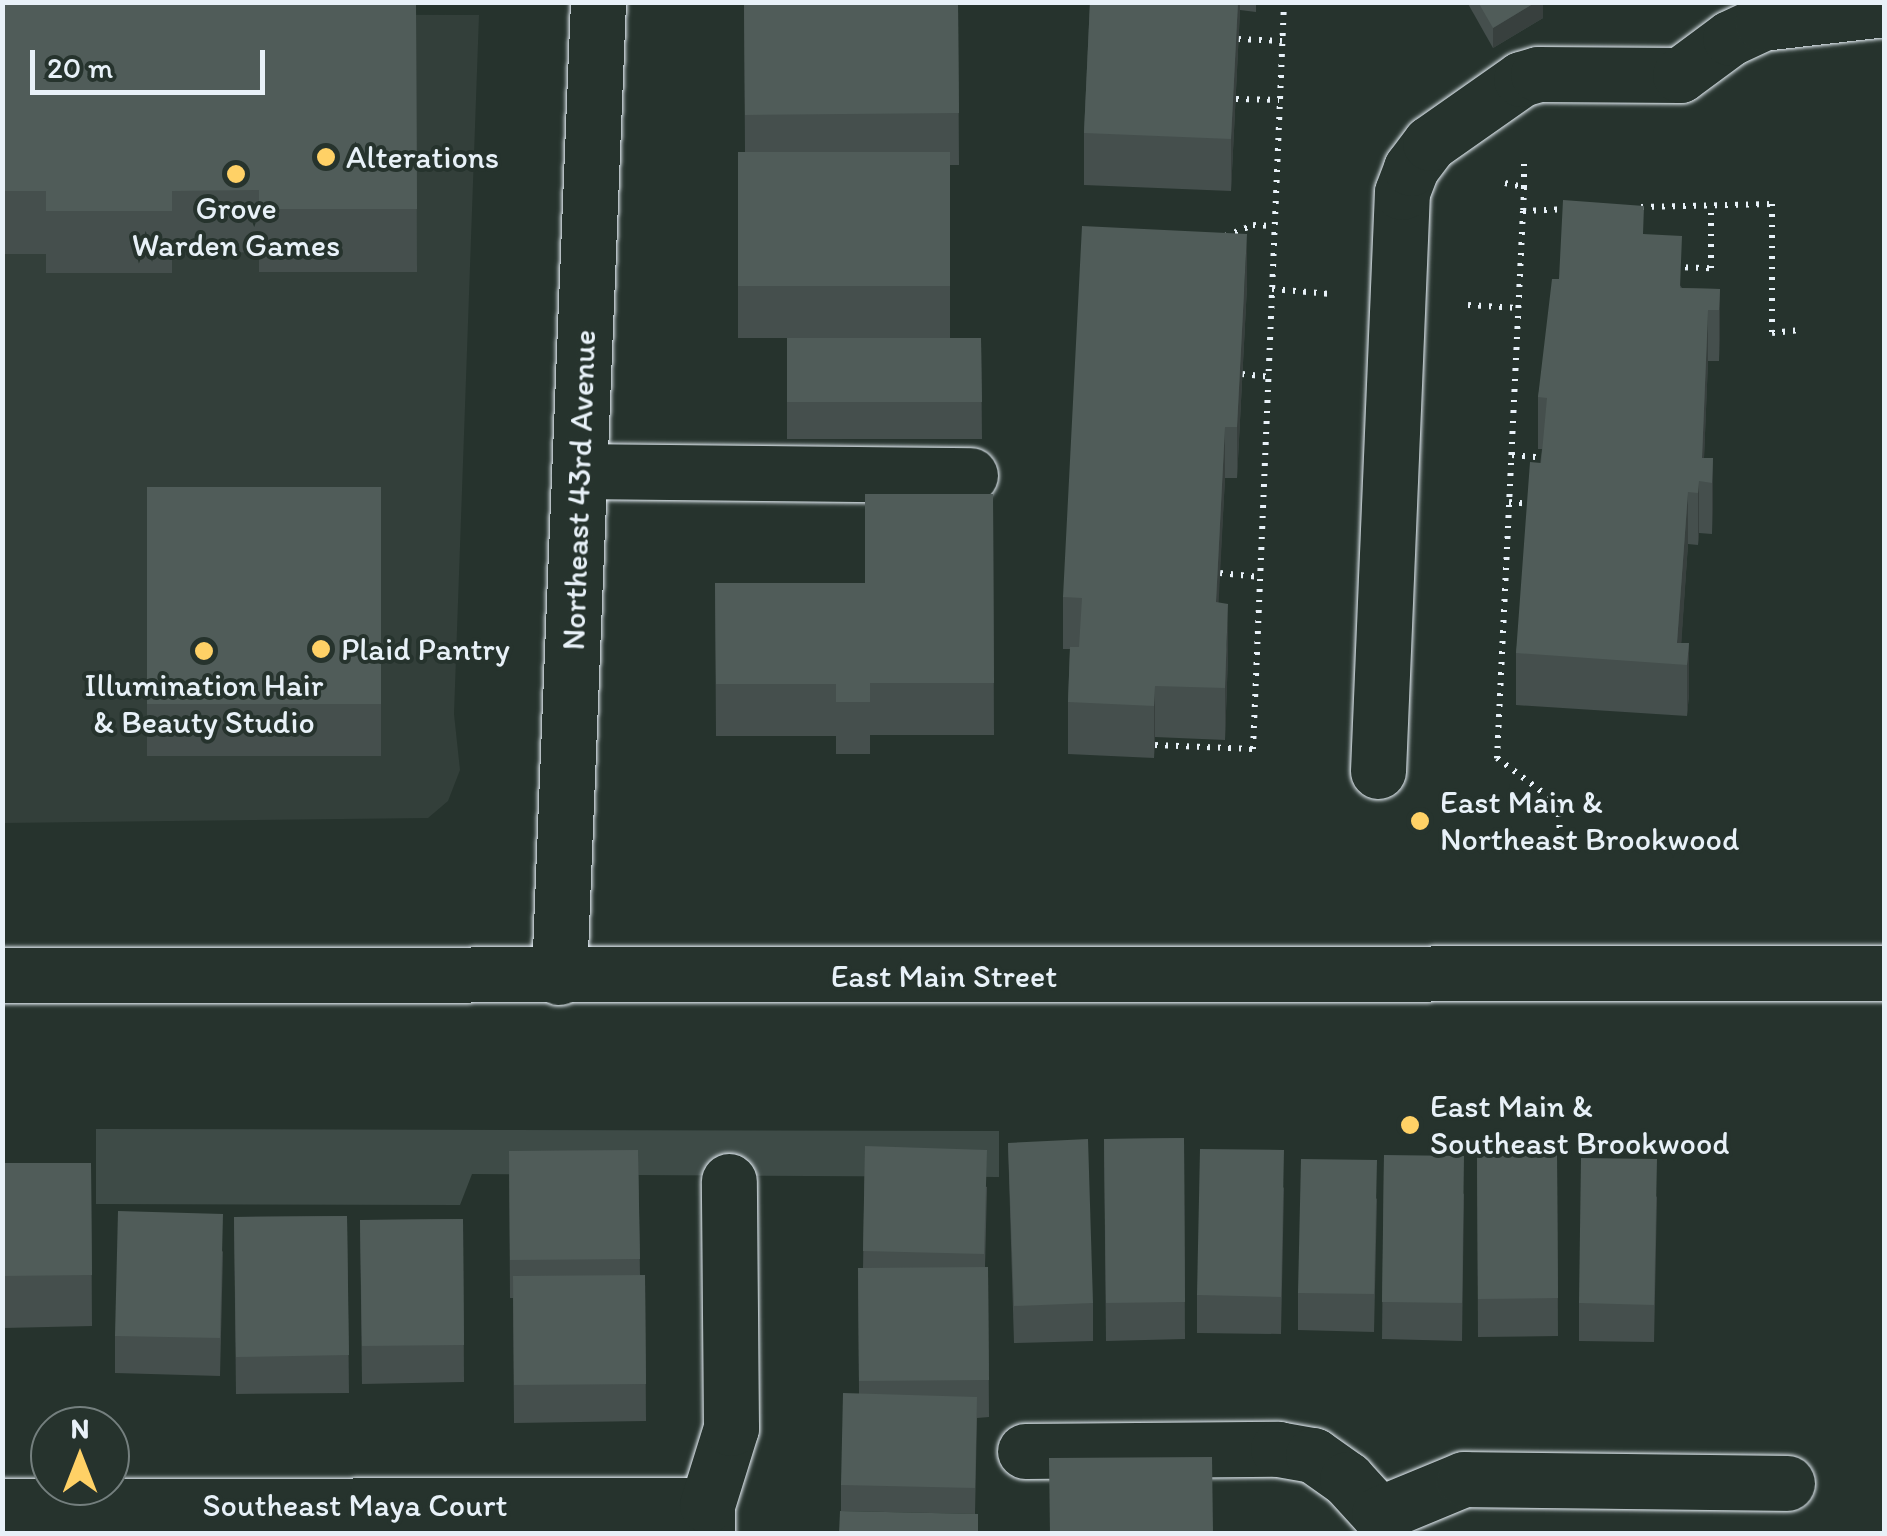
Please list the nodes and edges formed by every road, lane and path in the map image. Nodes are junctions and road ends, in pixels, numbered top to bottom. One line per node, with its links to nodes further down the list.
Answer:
1 (598, 2): 21 (street, Northeast 43rd Avenue)
2 (1284, 2): 5 (path)
3 (1884, 9): 28 (street)
4 (1238, 39): 5 (path)
5 (1282, 42): 7 (path)
6 (1236, 99): 7 (path)
7 (1280, 100): 13 (path)
8 (1524, 187): 12 (path)
9 (1711, 205): 10 (path); 15 (path); 16 (path)
10 (1636, 208)
11 (1579, 209): 12 (path)
12 (1523, 210): 19 (path)
13 (1274, 226): 14 (path); 18 (path)
14 (1219, 239)
15 (1660, 267)
16 (1800, 330)
17 (1242, 374): 18 (path)
18 (1269, 377): 26 (path)
19 (1512, 455): 20 (path); 23 (path)
20 (1546, 458)
21 (579, 471): 22 (street); 32 (street, Northeast 43rd Avenue)
22 (970, 474)
23 (1509, 502): 24 (path); 29 (path)
24 (1542, 504)
25 (1220, 574): 26 (path)
26 (1260, 577): 27 (path)
27 (1155, 745)
28 (1378, 771)
29 (1560, 832)
30 (1884, 973): 32 (street, East Main Street)
31 (2, 975): 32 (street, East Main Street)
32 (559, 976)
33 (729, 1181): 37 (street)
34 (1026, 1451): 38 (street)
35 (1787, 1482): 38 (street)
36 (2, 1506): 37 (street, Southeast Maya Court)
37 (707, 1519)
38 (1372, 1524)

